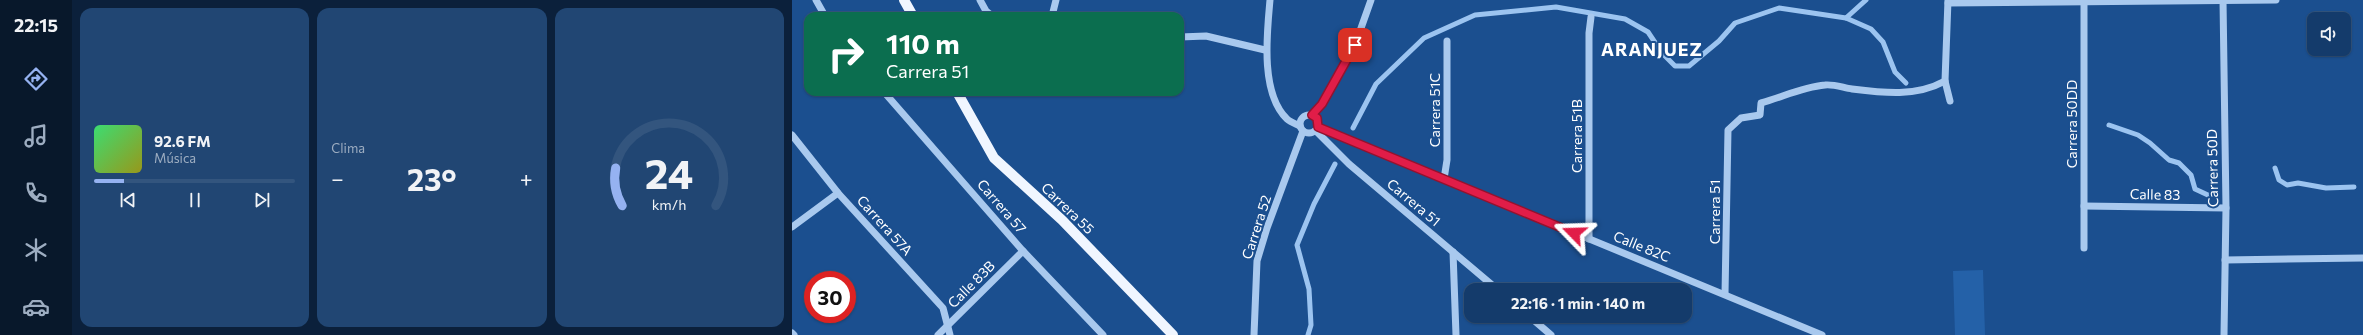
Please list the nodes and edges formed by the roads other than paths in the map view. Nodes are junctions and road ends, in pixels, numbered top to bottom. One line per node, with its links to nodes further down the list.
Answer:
1 (816, 0): 11 (street)
2 (904, 0): 12 (main road)
3 (980, 0): 13 (street)
4 (1056, 0): 14 (street)
5 (1270, 0): 18 (street)
6 (1371, 0): 23 (street)
7 (2223, 0): 8 (street); 9 (street); 30 (street, Carrera 50D)
8 (2276, 0)
9 (2084, 1): 10 (street); 29 (street, Carrera 50DD)
10 (1948, 2): 19 (street)
11 (823, 12)
12 (912, 12)
13 (987, 12)
14 (1053, 12)
15 (1591, 17): 32 (street, Carrera 51B)
16 (1184, 36): 18 (street)
17 (1447, 41): 27 (street, Carrera 51C)
18 (1265, 50): 24 (street)
19 (1945, 81): 22 (street); 39 (street, Carrera 51)
20 (887, 96): 34 (street, Carrera 57)
21 (958, 96): 45 (main road, Carrera 55)
22 (1950, 101)
23 (1312, 115): 24 (street); 25 (street)
24 (1302, 129): 25 (street); 46 (street, Carrera 52)
25 (1317, 129): 27 (street, Calle 82C); 35 (street, Carrera 51)
26 (792, 135): 28 (street, Carrera 57A)
27 (1444, 179): 32 (street, Calle 82C)
28 (838, 192): 31 (street); 41 (street, Carrera 57A)
29 (2084, 206): 30 (street, Calle 83); 33 (street, Carrera 50DD)
30 (2226, 208): 37 (street, Carrera 50D)
31 (792, 227)
32 (1589, 239): 39 (street, Calle 82C)
33 (2084, 248)
34 (1023, 251): 41 (street, Calle 83B); 44 (street, Carrera 57)
35 (1453, 252): 38 (street, Carrera 51); 47 (street)
36 (2363, 258): 37 (street)
37 (2225, 260): 50 (street, Carrera 50D)
38 (1490, 283)
39 (1725, 294): 49 (street, Calle 82C)
40 (1537, 323): 48 (street)
41 (947, 326): 42 (street, Calle 83B); 43 (street, Carrera 57A)
42 (938, 335)
43 (950, 335)
44 (1102, 335)
45 (1173, 335)
46 (1254, 335)
47 (1456, 335)
48 (1551, 335)
49 (1822, 335)
50 (2224, 335)

